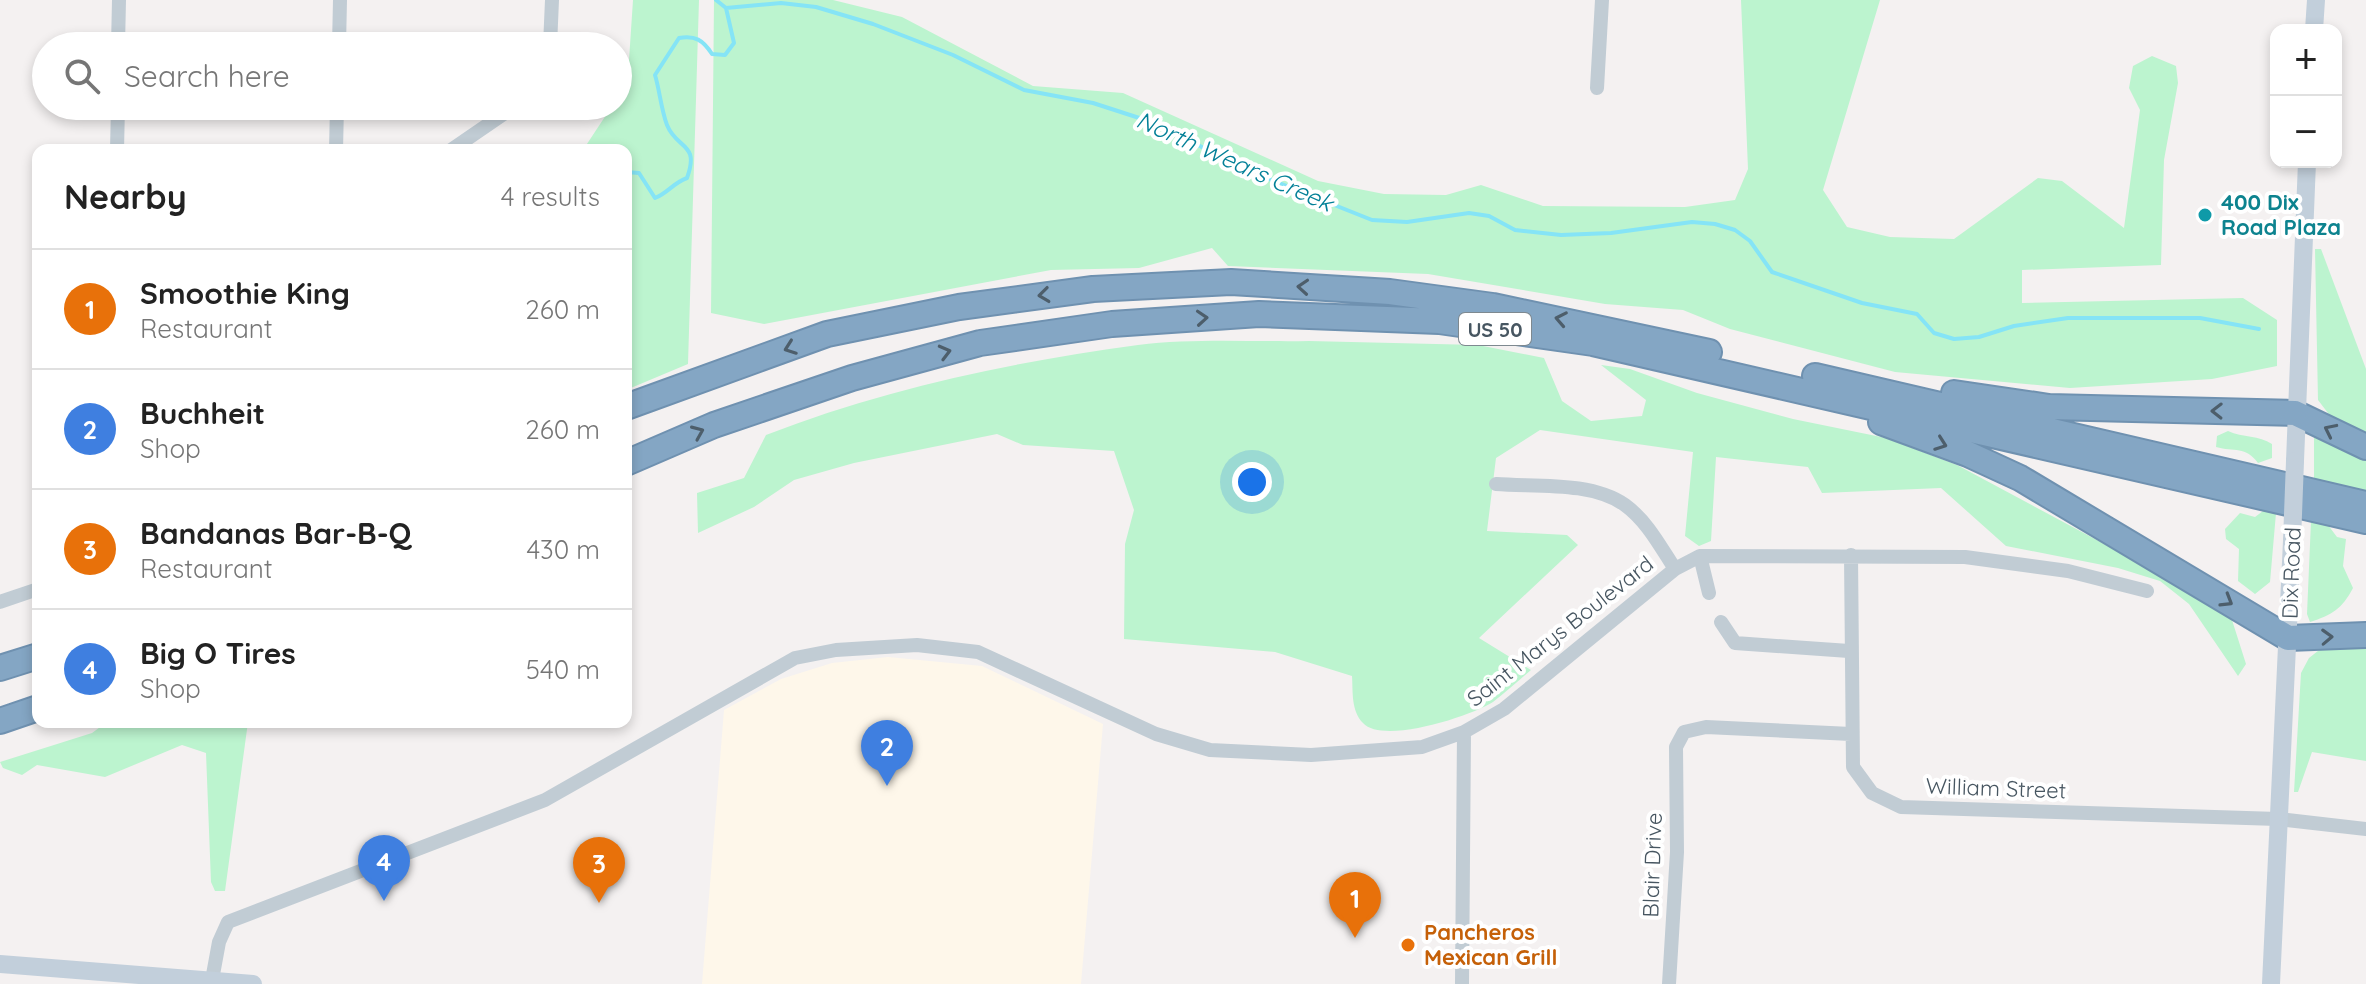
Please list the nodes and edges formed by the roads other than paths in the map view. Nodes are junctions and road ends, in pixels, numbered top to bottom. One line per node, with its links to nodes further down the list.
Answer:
1 (119, 0): 7 (street)
2 (340, 0): 8 (street)
3 (552, 0): 9 (street)
4 (1602, 0): 10 (street)
5 (2316, 1): 6 (main road)
6 (2314, 24)
7 (118, 32)
8 (339, 32)
9 (551, 32)
10 (1597, 88)
11 (118, 120): 14 (street)
12 (337, 120): 15 (street)
13 (495, 120): 16 (street)
14 (117, 144)
15 (336, 144)
16 (460, 144)
17 (2307, 168): 21 (main road, Dix Road)
18 (1793, 371): 20 (highway, US 50, one-way to 20); 21 (highway, one-way to 18); 25 (highway, US 50)
19 (1762, 380): 23 (highway, US 50, one-way to 19); 26 (highway, US 50); 36 (highway, one-way to 36)
20 (632, 405)
21 (2295, 413): 22 (highway, one-way to 21); 36 (main road, Dix Road, bridge)
22 (2366, 447)
23 (632, 460)
24 (1496, 484): 29 (street)
25 (2366, 504)
26 (2366, 521)
27 (1851, 555): 28 (street, Saint Marys Boulevard); 31 (street, Saint Marys Boulevard); 37 (street, William Street)
28 (1700, 556): 29 (street, Saint Marys Boulevard); 32 (street)
29 (1675, 569): 42 (street, Saint Marys Boulevard)
30 (32, 591): 33 (street)
31 (2147, 591)
32 (1709, 593)
33 (0, 602)
34 (1721, 622): 37 (street)
35 (2366, 635): 36 (highway, one-way to 35)
36 (2288, 638): 44 (main road, Dix Road)
37 (1849, 651): 43 (street, William Street)
38 (32, 658): 39 (highway)
39 (0, 668)
40 (32, 710): 41 (highway)
41 (0, 721)
42 (1464, 732): 47 (street, Saint Marys Boulevard); 49 (street)
43 (1851, 734): 44 (street, William Street); 50 (street, Blair Drive)
44 (2278, 819): 45 (street, William Street); 51 (main road, Dix Road)
45 (2366, 829)
46 (0, 964): 47 (main road)
47 (212, 982): 48 (main road)
48 (253, 984)
49 (1462, 984)
50 (1669, 984)
51 (2271, 984)

